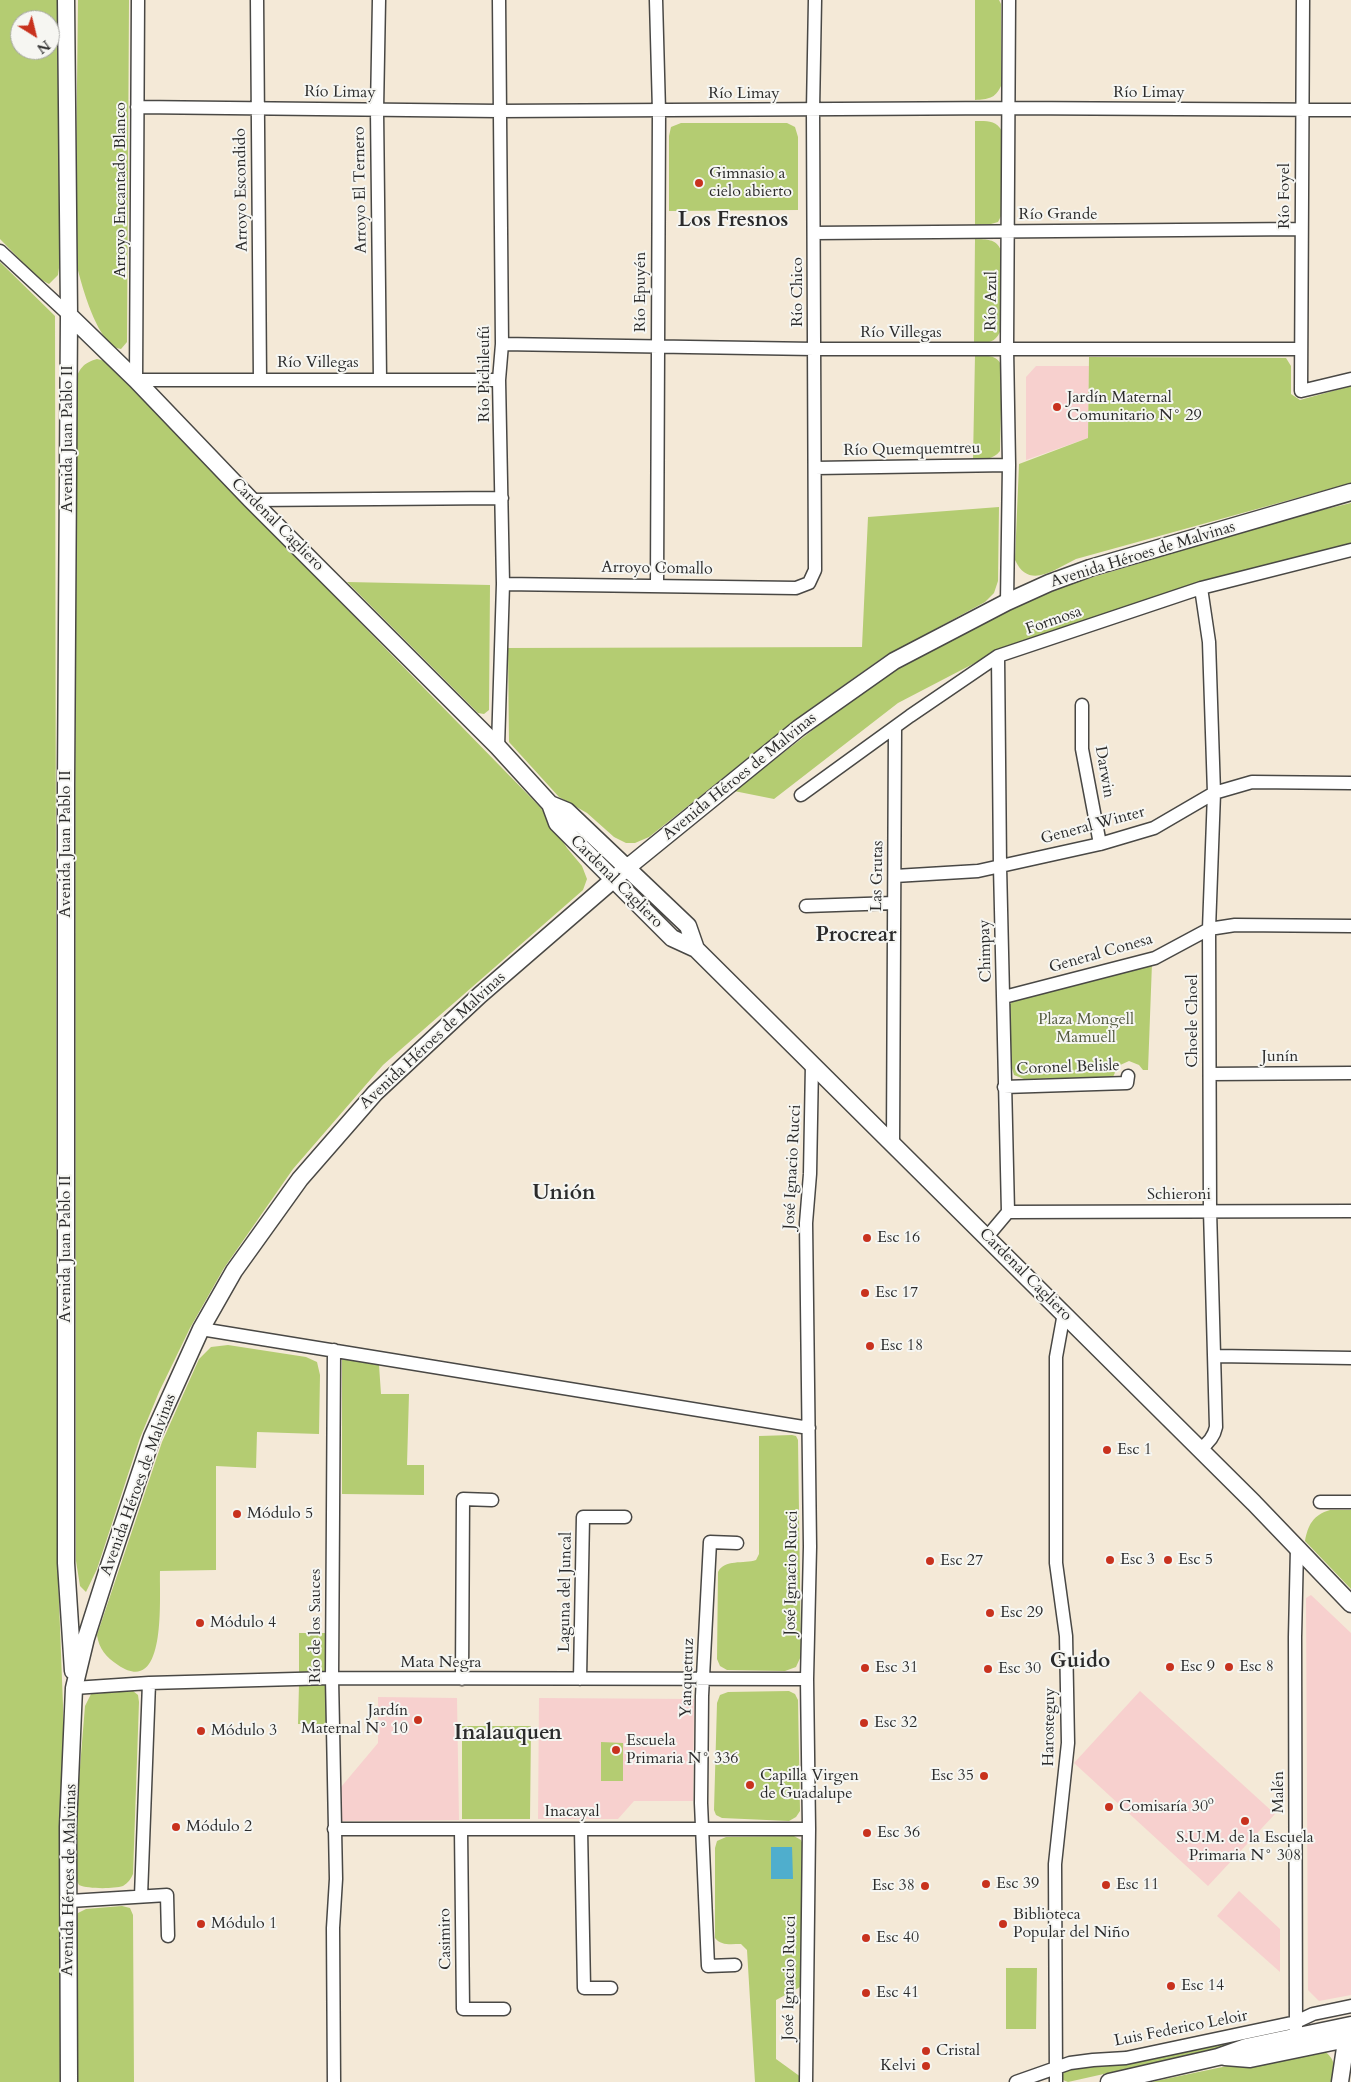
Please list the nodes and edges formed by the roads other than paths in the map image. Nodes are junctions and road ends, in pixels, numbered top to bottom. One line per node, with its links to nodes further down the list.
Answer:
1 (66, 0): 23 (main road, Avenida Juan Pablo II)
2 (138, 0): 10 (street, Arroyo Encantado Blanco)
3 (257, 0): 11 (street, Arroyo Escondido)
4 (379, 0): 13 (street, Arroyo El Ternero)
5 (498, 0): 17 (street, Río Pichileufú)
6 (656, 0): 18 (street, Río Epuyén)
7 (815, 0): 14 (street, Río Chico)
8 (1009, 0): 12 (street, Río Azul)
9 (1303, 0): 15 (street, Río Foyel)
10 (138, 107): 11 (street, Río Limay); 32 (street, Arroyo Encantado Blanco)
11 (258, 108): 13 (street, Río Limay); 29 (street, Arroyo Escondido)
12 (1008, 108): 14 (street, Río Limay); 15 (street, Río Limay); 20 (street, Río Azul)
13 (377, 110): 17 (street, Río Limay); 30 (street, Arroyo El Ternero)
14 (813, 110): 18 (street, Río Limay); 21 (street, Río Chico)
15 (1302, 110): 16 (street, Río Limay); 19 (street, Río Foyel)
16 (1351, 110)
17 (499, 111): 18 (street, Río Limay); 24 (street, Río Pichileufú)
18 (659, 111): 25 (street, Río Epuyén)
19 (1301, 229): 20 (street, Río Grande); 28 (street, Río Foyel)
20 (1009, 232): 21 (street, Río Grande); 26 (street, Río Azul)
21 (814, 233): 27 (street, Río Chico)
22 (0, 251): 23 (street, Cardenal Cagliero)
23 (68, 315): 32 (main road, Cardenal Cagliero); 94 (main road, Avenida Juan Pablo II)
24 (502, 344): 25 (street, Río Villegas); 33 (street, Río Pichileufú)
25 (657, 345): 27 (street, Río Villegas); 42 (street, Río Epuyén)
26 (1007, 348): 27 (street, Río Villegas); 28 (street, Río Villegas); 34 (street, Río Azul)
27 (814, 349): 35 (street, Río Chico)
28 (1301, 349): 31 (street, Río Foyel)
29 (260, 379): 30 (street, Río Villegas); 32 (street, Río Villegas)
30 (380, 379): 33 (street, Río Villegas)
31 (1351, 379)
32 (136, 380): 38 (main road, Cardenal Cagliero)
33 (500, 380): 37 (street, Río Pichileufú)
34 (1009, 465): 35 (street, Río Quemquemtreu); 44 (street, Río Azul)
35 (814, 468): 41 (street, Río Chico)
36 (1351, 492): 44 (main road, Avenida Héroes de Malvinas)
37 (502, 498): 38 (street); 40 (street, Río Pichileufú)
38 (252, 500): 48 (main road, Cardenal Cagliero)
39 (1351, 550): 43 (street, Formosa)
40 (503, 584): 42 (street, Arroyo Comallo); 48 (street, Río Pichileufú)
41 (809, 584): 42 (street, Arroyo Comallo)
42 (657, 585)
43 (1201, 588): 45 (street, Formosa); 50 (street, Choele Choel)
44 (1007, 602): 55 (main road, Avenida Héroes de Malvinas)
45 (998, 656): 47 (street, Formosa); 54 (street, Chimpay)
46 (1082, 705): 53 (street, Darwin)
47 (895, 728): 51 (street, Formosa); 56 (street, Las Grutas)
48 (498, 748): 52 (main road, Cardenal Cagliero)
49 (1351, 783): 50 (street, General Winter)
50 (1214, 793): 53 (street, General Winter); 61 (street, Choele Choel)
51 (801, 794)
52 (550, 804): 55 (main road, Cardenal Cagliero); 57 (main road, Cardenal Cagliero)
53 (1100, 844): 54 (street, General Winter)
54 (1000, 866): 56 (street, General Winter); 63 (street, Chimpay)
55 (628, 868): 57 (main road, Avenida Héroes de Malvinas); 62 (main road, Cardenal Cagliero)
56 (895, 876): 58 (street, Las Grutas)
57 (613, 880): 62 (main road, Cardenal Cagliero); 75 (main road, Avenida Héroes de Malvinas)
58 (894, 904): 59 (street); 69 (street, Las Grutas)
59 (806, 906)
60 (1351, 926): 61 (street, General Conesa)
61 (1209, 928): 63 (street, General Conesa); 66 (street, Choele Choel)
62 (696, 949): 64 (main road, Cardenal Cagliero)
63 (1004, 997): 68 (street, Chimpay)
64 (812, 1064): 69 (main road, Cardenal Cagliero); 79 (street, José Ignacio Rucci)
65 (1351, 1073): 66 (street, Junín)
66 (1210, 1074): 70 (street, Choele Choel)
67 (1128, 1076): 68 (street, Coronel Belisle)
68 (1004, 1087): 72 (street, Chimpay)
69 (894, 1144): 73 (main road, Cardenal Cagliero)
70 (1210, 1210): 71 (street, Schieroni); 72 (street, Schieroni); 77 (street, Choele Choel)
71 (1351, 1211)
72 (1008, 1212): 73 (street)
73 (987, 1238): 74 (main road, Cardenal Cagliero)
74 (1064, 1313): 80 (main road, Cardenal Cagliero); 111 (street, Harosteguy)
75 (201, 1330): 76 (street); 94 (main road, Avenida Héroes de Malvinas)
76 (334, 1350): 79 (street); 88 (street, Río de los Sauces)
77 (1215, 1356): 78 (street); 80 (street, Choele Choel)
78 (1351, 1358)
79 (809, 1428): 92 (street, José Ignacio Rucci)
80 (1200, 1449): 86 (main road, Cardenal Cagliero)
81 (492, 1500): 90 (street)
82 (1320, 1502): 83 (street)
83 (1351, 1502)
84 (625, 1517): 91 (street, Laguna del Juncal)
85 (737, 1543): 89 (street, Yanquetruz)
86 (1297, 1548): 87 (main road, Cardenal Cagliero); 108 (street, Malén)
87 (1351, 1604)
88 (332, 1678): 90 (street, Mata Negra); 93 (street, Mata Negra); 96 (street, Río de los Sauces)
89 (703, 1678): 91 (street, Mata Negra); 92 (street, Mata Negra); 95 (street, Yanquetruz)
90 (462, 1679): 91 (street, Mata Negra)
91 (580, 1679)
92 (807, 1679): 99 (street, José Ignacio Rucci)
93 (149, 1684): 94 (street, Mata Negra); 100 (street)
94 (74, 1688): 101 (main road, Avenida Héroes de Malvinas)
95 (701, 1828): 98 (street, Inacayal); 99 (street, Inacayal); 103 (street, Yanquetruz)
96 (334, 1829): 97 (street, Inacayal); 113 (street, Río de los Sauces)
97 (461, 1829): 98 (street, Inacayal); 106 (street, Casimiro)
98 (582, 1829): 104 (street)
99 (809, 1829): 114 (street, José Ignacio Rucci)
100 (141, 1896): 101 (street); 102 (street)
101 (70, 1901): 112 (main road, Avenida Héroes de Malvinas)
102 (168, 1936)
103 (735, 1965)
104 (611, 1988)
105 (1351, 2006): 108 (street, Luis Federico Leloir)
106 (504, 2009)
107 (1351, 2025): 108 (main road)
108 (1296, 2029): 110 (main road); 111 (street, Luis Federico Leloir)
109 (1351, 2039): 110 (main road); 118 (main road)
110 (1218, 2057): 117 (main road)
111 (1056, 2069): 115 (street, Luis Federico Leloir); 116 (street, Harosteguy)
112 (69, 2082)
113 (334, 2082)
114 (806, 2082)
115 (1016, 2082)
116 (1056, 2082)
117 (1109, 2082)
118 (1340, 2082)

